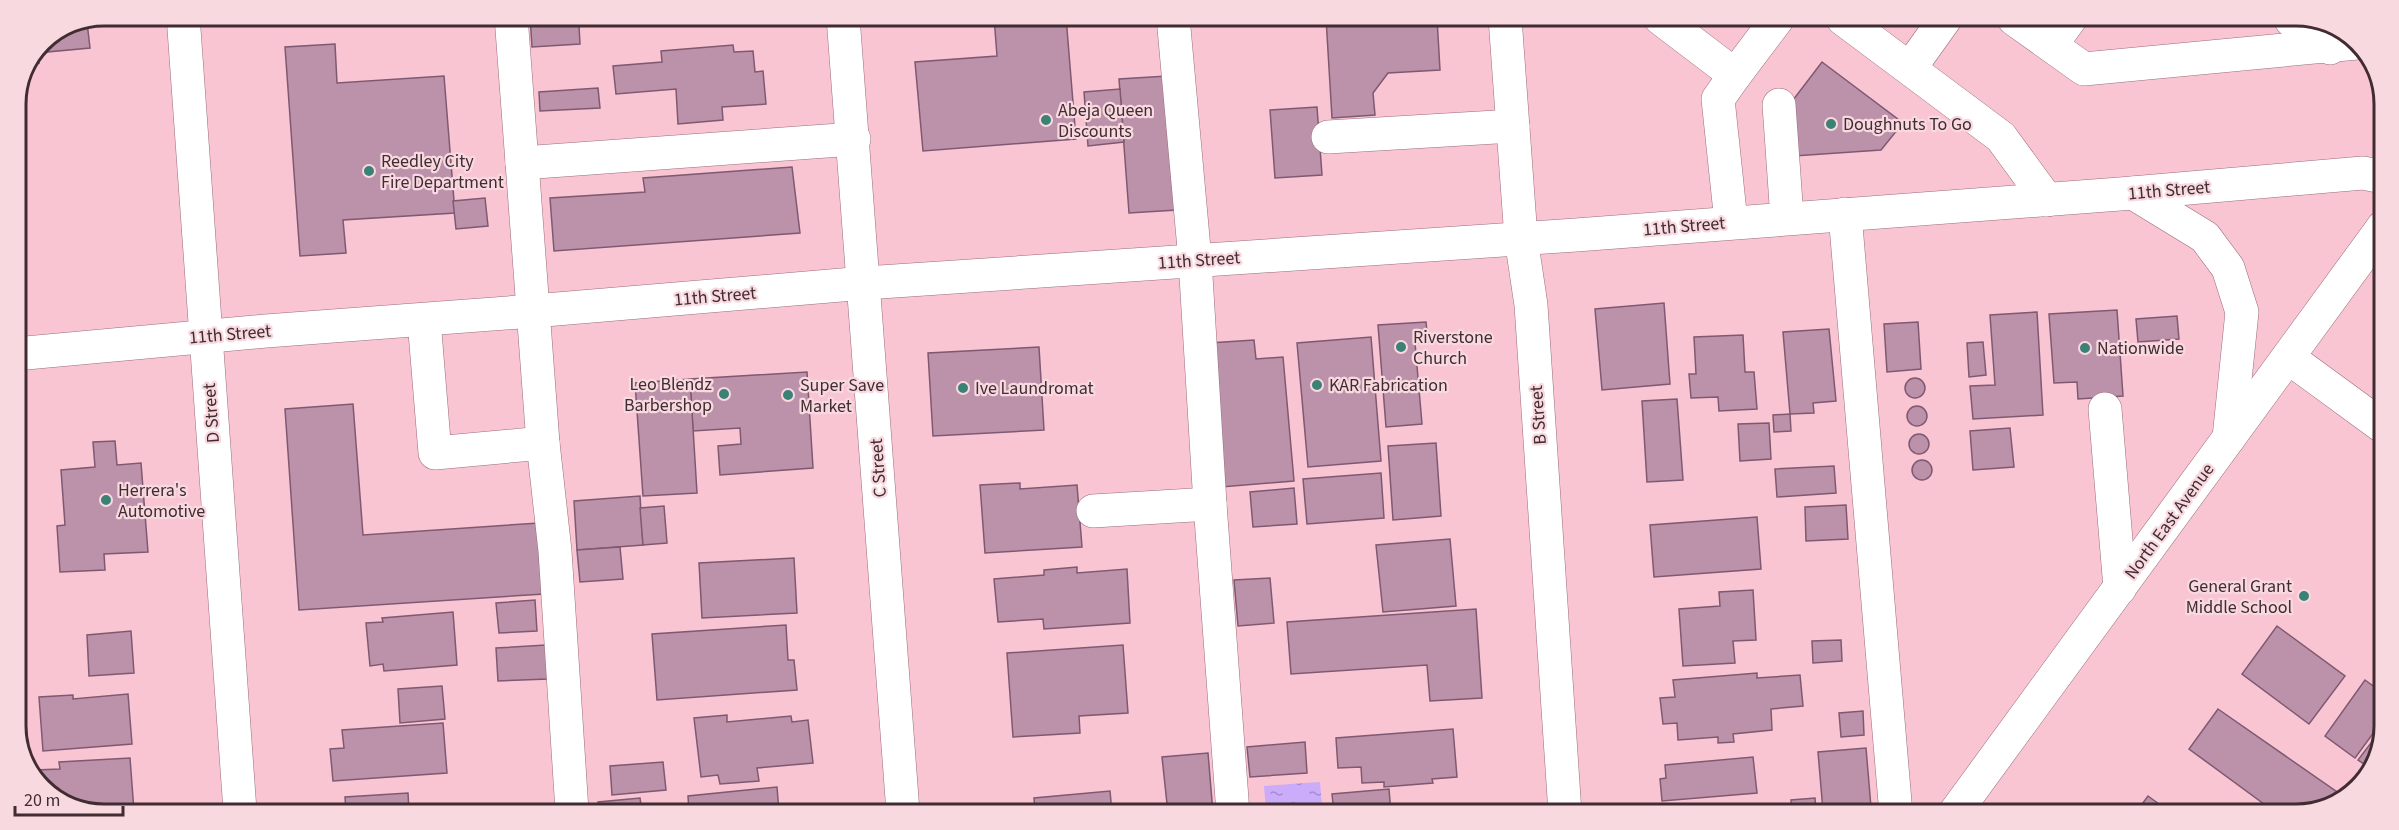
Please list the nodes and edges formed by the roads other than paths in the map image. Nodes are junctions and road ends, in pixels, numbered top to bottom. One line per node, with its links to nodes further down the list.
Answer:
1 (185, 26): 33 (street, D Street)
2 (512, 26): 20 (street)
3 (844, 26): 19 (street, C Street)
4 (1174, 26): 29 (street)
5 (1507, 26): 17 (street, B Street)
6 (1671, 26): 15 (street)
7 (1772, 26): 15 (street)
8 (1853, 26): 14 (street)
9 (1940, 26): 14 (street)
10 (2039, 26): 12 (street)
11 (2303, 26): 13 (street)
12 (2060, 32): 13 (street)
13 (2344, 46)
14 (1910, 68): 23 (street)
15 (1735, 75): 26 (street)
16 (1779, 105): 25 (street)
17 (1513, 126): 18 (street); 27 (street, B Street)
18 (1328, 137)
19 (854, 139): 20 (street); 30 (street, C Street)
20 (522, 163): 31 (street)
21 (2373, 175): 22 (street, 11th Street)
22 (2133, 193): 23 (street, 11th Street); 38 (street)
23 (2047, 200): 24 (street, 11th Street)
24 (1845, 214): 25 (street, 11th Street); 48 (street)
25 (1787, 218): 26 (street, 11th Street)
26 (1731, 222): 27 (street, 11th Street)
27 (1521, 238): 29 (street, 11th Street); 47 (street, B Street)
28 (2373, 241): 35 (street, North East Avenue)
29 (1195, 260): 30 (street, 11th Street); 40 (street)
30 (865, 283): 31 (street, 11th Street); 45 (street, C Street)
31 (533, 311): 32 (street, 11th Street); 39 (street)
32 (424, 320): 33 (street, 11th Street); 39 (street)
33 (205, 336): 34 (street, 11th Street); 43 (street, D Street)
34 (26, 353)
35 (2289, 358): 37 (street); 38 (street, North East Avenue)
36 (2105, 409): 42 (street)
37 (2374, 420)
38 (2229, 438): 42 (street, North East Avenue)
39 (543, 443): 44 (street)
40 (1210, 504): 41 (street); 46 (street)
41 (1093, 511)
42 (2120, 588): 49 (street, North East Avenue)
43 (239, 804)
44 (571, 804)
45 (902, 804)
46 (1232, 804)
47 (1564, 804)
48 (1895, 804)
49 (1960, 804)

